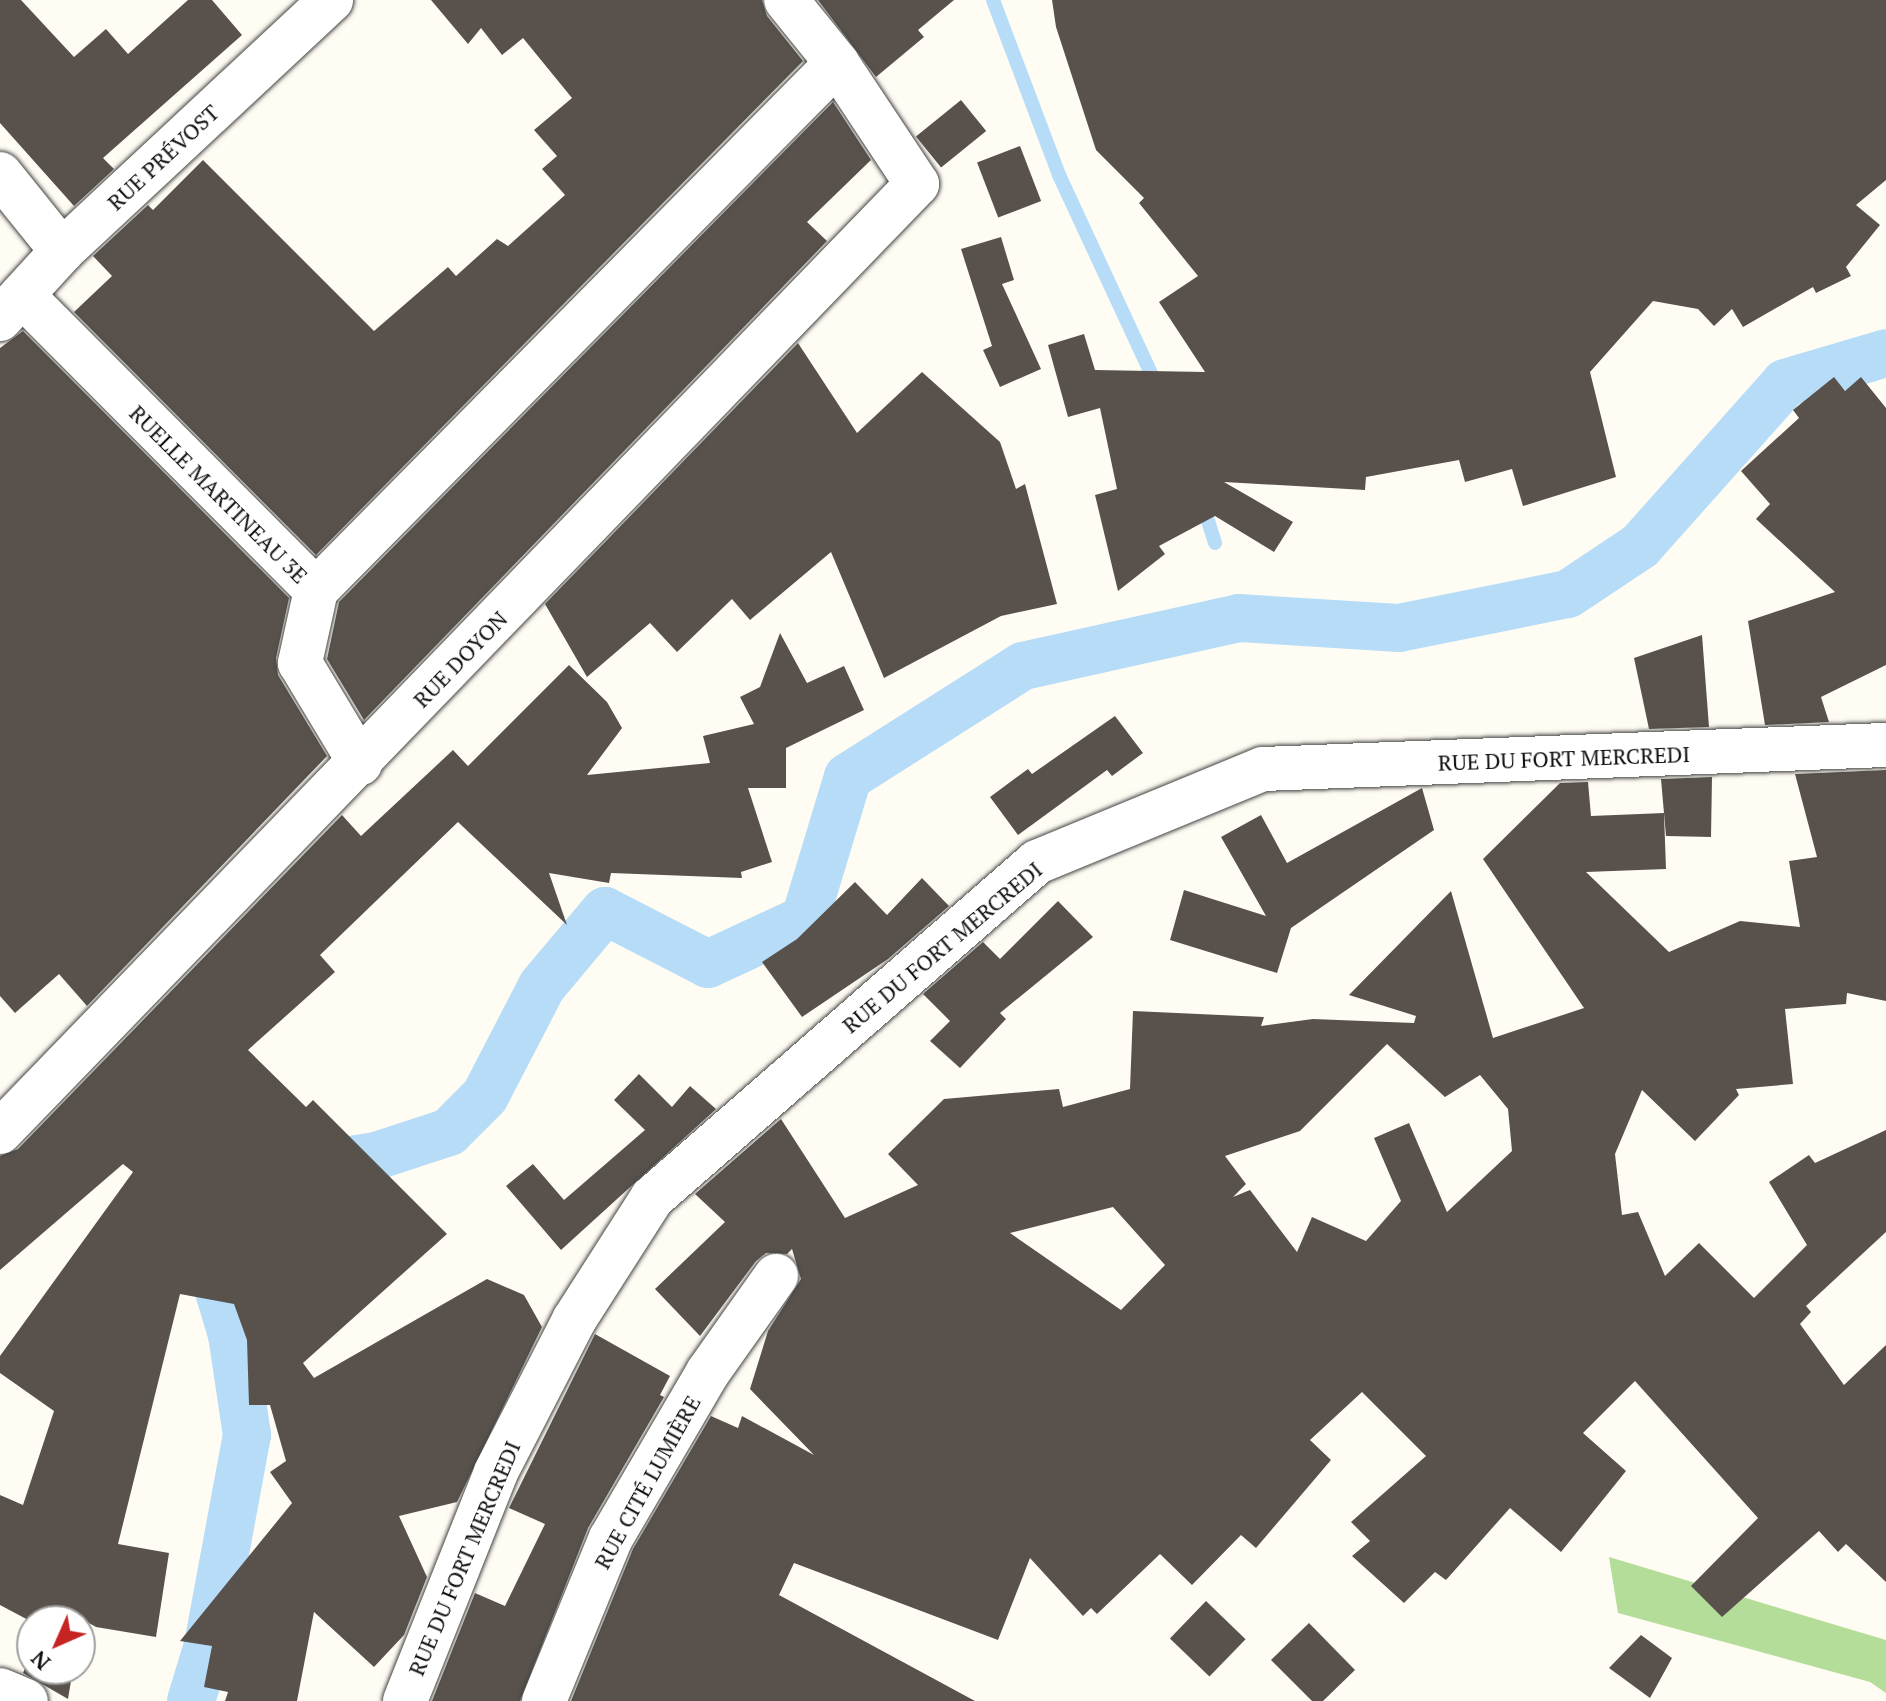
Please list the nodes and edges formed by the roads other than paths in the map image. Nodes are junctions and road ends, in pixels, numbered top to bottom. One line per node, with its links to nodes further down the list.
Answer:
1 (331, 0): 5 (street, RUE PRÉVOST)
2 (786, 0): 3 (street)
3 (837, 63): 7 (street); 9 (street, RUE DOYON)
4 (0, 174): 5 (street)
5 (62, 251): 6 (street, RUE PRÉVOST)
6 (11, 307): 7 (street, RUELLE MARTINEAU 3E)
7 (316, 590): 9 (street, RUELLE MARTINEAU 3E)
8 (1886, 745): 14 (street, RUE DU FORT MERCREDI)
9 (360, 763): 10 (street, RUE DOYON)
10 (0, 1132)
11 (776, 1276): 15 (street, RUE CITÉ LUMIÈRE)
12 (0, 1690): 13 (street)
13 (26, 1701)
14 (405, 1701)
15 (544, 1701)

